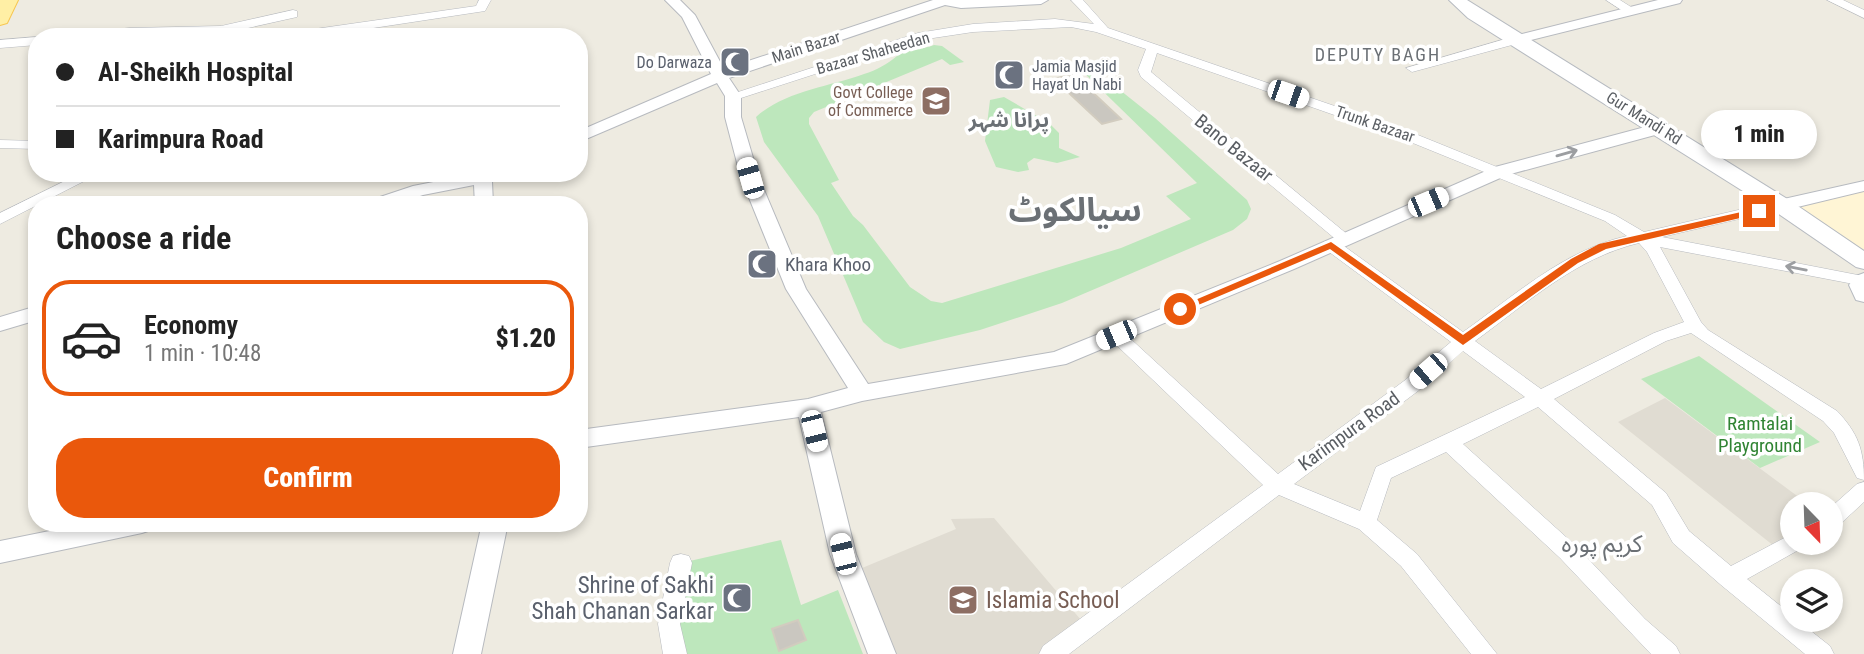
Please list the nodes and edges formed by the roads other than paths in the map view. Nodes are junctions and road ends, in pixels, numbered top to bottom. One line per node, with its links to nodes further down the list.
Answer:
1 (9, 0): 14 (main road)
2 (485, 0): 16 (street)
3 (672, 0): 23 (street)
4 (1041, 0): 10 (street, Main Bazar)
5 (1077, 0): 17 (street)
6 (1457, 0): 18 (main road, Gur Mandi Rd)
7 (1612, 0): 11 (street)
8 (1675, 0): 11 (street)
9 (1833, 0): 12 (street)
10 (944, 1): 23 (street, Main Bazar)
11 (1633, 12): 18 (street)
12 (1864, 13)
13 (293, 15): 15 (street)
14 (0, 19)
15 (238, 28)
16 (349, 28)
17 (1099, 29): 21 (street, Trunk Bazaar); 24 (street, Bazaar Shaheedan)
18 (1519, 39): 22 (street); 25 (main road, Gur Mandi Rd)
19 (28, 42): 20 (street)
20 (0, 44)
21 (1152, 49): 29 (street, Trunk Bazaar); 39 (street, Bano Bazaar)
22 (1412, 68)
23 (720, 76): 24 (street); 26 (street, Main Bazar)
24 (733, 96): 48 (street)
25 (1660, 128): 29 (street, one-way to 25); 36 (main road, Gur Mandi Rd)
26 (588, 132)
27 (0, 144): 28 (street)
28 (28, 145)
29 (1501, 171): 38 (street, Trunk Bazaar); 39 (street)
30 (75, 182): 33 (street)
31 (459, 182): 34 (street)
32 (1864, 186): 36 (street)
33 (46, 196)
34 (401, 196)
35 (28, 205): 37 (street)
36 (1782, 205): 38 (street, Karimpura Road); 40 (main road, Gur Mandi Rd)
37 (0, 219)
38 (1643, 239): 41 (street, one-way to 38); 45 (street); 47 (street, Karimpura Road)
39 (1338, 242): 46 (street); 47 (street)
40 (1864, 262)
41 (1864, 281): 42 (main road)
42 (1864, 294)
43 (28, 316): 44 (street)
44 (0, 324)
45 (1694, 325): 49 (street); 53 (street)
46 (1116, 335): 48 (street); 54 (street)
47 (1463, 341): 49 (street); 54 (street, Karimpura Road)
48 (862, 393): 50 (street)
49 (1540, 398): 52 (street); 63 (street)
50 (808, 407): 51 (street); 66 (street)
51 (588, 438)
52 (1448, 442): 57 (street); 69 (street)
53 (1864, 472)
54 (1276, 485): 57 (street); 67 (street, Karimpura Road)
55 (1864, 490): 56 (street)
56 (1843, 509)
57 (1366, 523): 68 (street)
58 (98, 532): 61 (street)
59 (493, 532): 64 (street)
60 (1780, 550): 63 (street)
61 (0, 552)
62 (681, 563): 65 (street)
63 (1729, 578): 70 (street)
64 (467, 654)
65 (675, 654)
66 (882, 654)
67 (1051, 654)
68 (1485, 654)
69 (1668, 654)
70 (1822, 654)

